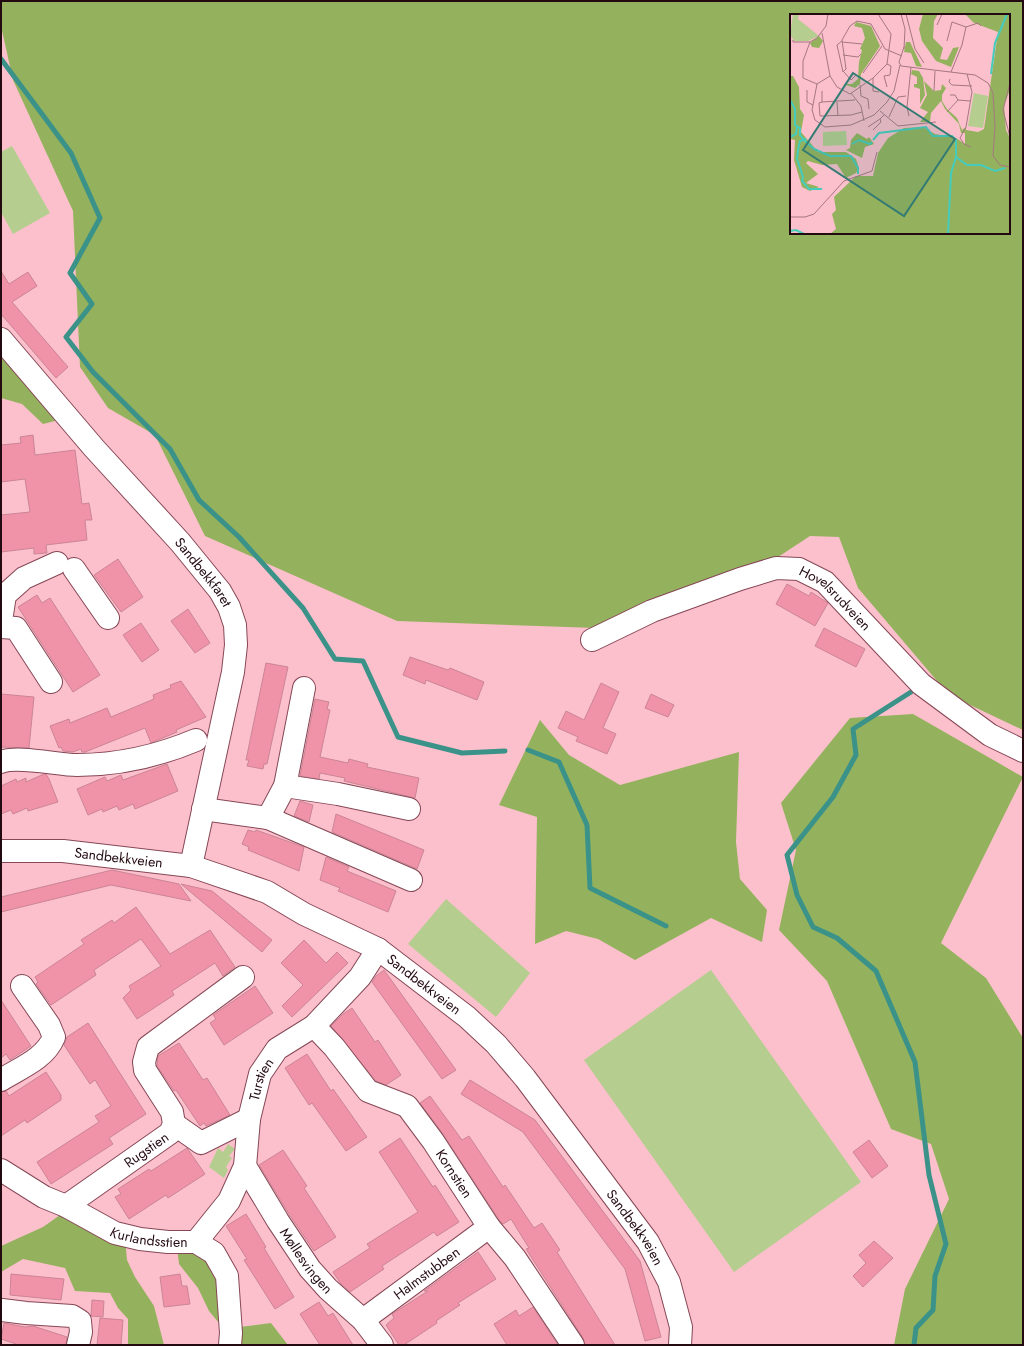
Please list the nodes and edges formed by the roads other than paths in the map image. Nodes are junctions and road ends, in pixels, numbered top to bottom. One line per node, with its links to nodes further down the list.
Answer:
1 (1, 339): 12 (street, Sandbekkfaret)
2 (108, 618): 3 (street)
3 (1, 621)
4 (1, 627): 6 (street)
5 (592, 640): 9 (street, Hovelsrudveien)
6 (51, 682)
7 (304, 688): 11 (street)
8 (196, 740): 10 (street)
9 (1023, 751)
10 (1, 762)
11 (285, 786): 13 (street); 14 (street)
12 (203, 809): 14 (street); 16 (street, Sandbekkfaret)
13 (409, 809)
14 (268, 818): 17 (street)
15 (1, 851): 16 (street, Sandbekkveien)
16 (191, 866): 18 (street, Sandbekkveien)
17 (411, 880)
18 (378, 949): 21 (street, Turstien); 36 (street, Sandbekkveien)
19 (243, 977): 24 (street, Rugstien)
20 (22, 986): 22 (street)
21 (314, 1026): 23 (street, Turstien); 28 (street, Kornstien)
22 (3, 1074)
23 (249, 1118): 24 (street); 25 (street, Turstien)
24 (174, 1124): 27 (street, Rugstien)
25 (245, 1166): 29 (street, Turstien); 31 (street, Møllesvingen)
26 (1, 1170): 27 (street, Kurlandsstien)
27 (66, 1206): 29 (street, Kurlandsstien)
28 (489, 1227): 31 (street, Halmstubben); 35 (street, Kornstien)
29 (196, 1242): 33 (street, Kurlandsstien)
30 (2, 1310): 32 (street)
31 (363, 1320): 34 (street, Møllesvingen)
32 (78, 1345)
33 (230, 1345)
34 (382, 1345)
35 (573, 1345)
36 (680, 1345)

